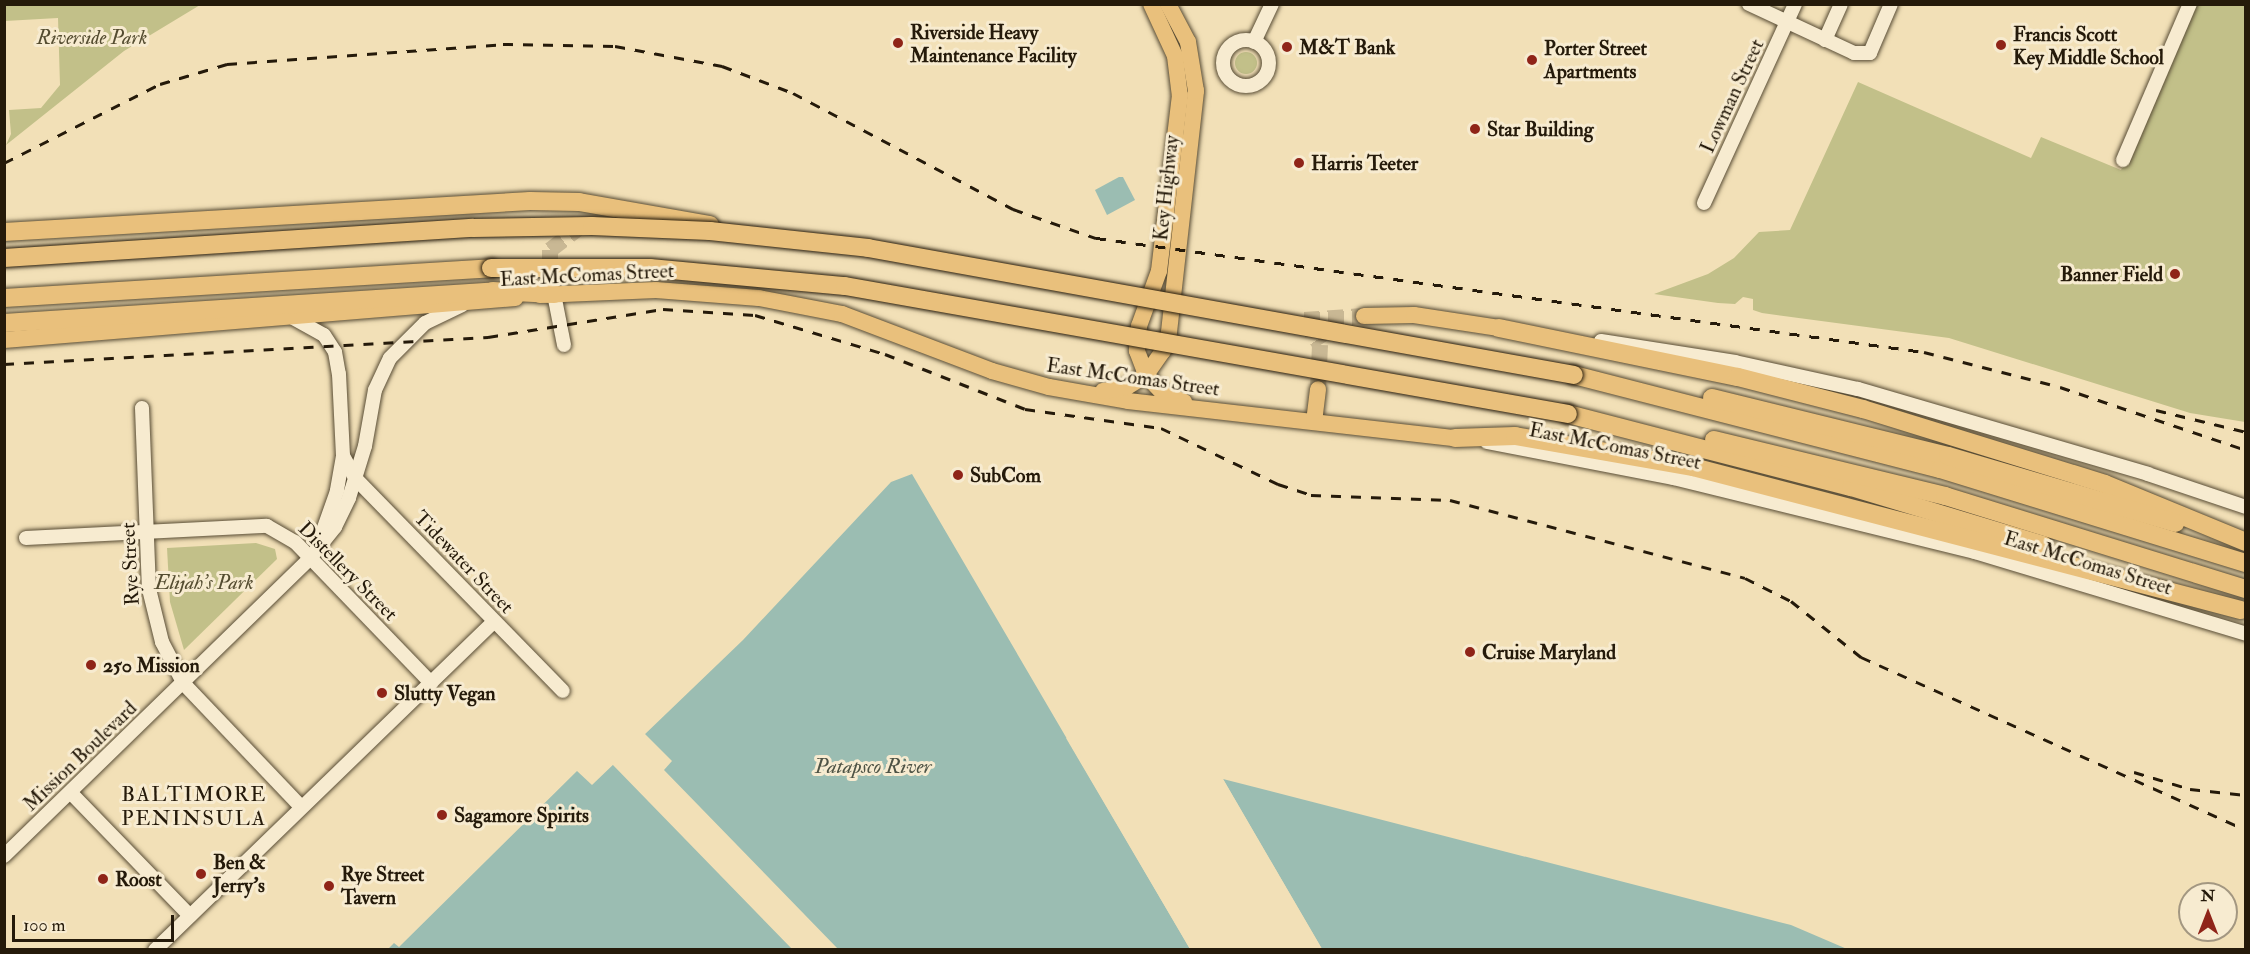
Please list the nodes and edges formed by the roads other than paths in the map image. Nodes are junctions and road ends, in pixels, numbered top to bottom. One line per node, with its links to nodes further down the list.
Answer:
1 (1150, 4): 26 (main road, Key Highway)
2 (1168, 4): 26 (main road, Key Highway)
3 (1272, 4): 11 (street)
4 (1749, 4): 9 (street)
5 (1795, 4): 9 (street, Lowman Street)
6 (1842, 4): 10 (street)
7 (1891, 4): 10 (street)
8 (2190, 4): 12 (street)
9 (1787, 23): 10 (street); 13 (street, Lowman Street)
10 (1825, 40)
11 (1254, 42)
12 (2123, 160)
13 (1704, 203)
14 (710, 225): 15 (highway)
15 (4, 232)
16 (4, 258): 27 (highway, bridge)
17 (552, 288): 19 (main road, East McComas Street); 22 (highway); 25 (street); 29 (main road, East McComas Street)
18 (4, 298): 32 (highway, bridge)
19 (469, 303): 21 (main road, East McComas Street); 36 (street, Mission Boulevard)
20 (1364, 316): 23 (main road)
21 (282, 317): 24 (main road, East McComas Street); 35 (street, Mission Boulevard)
22 (4, 323)
23 (1500, 328): 39 (street); 42 (highway)
24 (4, 340)
25 (564, 345)
26 (1146, 375): 29 (main road, Key Highway); 31 (main road)
27 (1574, 375): 42 (highway); 44 (highway)
28 (1318, 389): 33 (main road)
29 (1081, 392): 31 (main road, East McComas Street)
30 (142, 408): 40 (street, Rye Street)
31 (1198, 408): 33 (main road, East McComas Street)
32 (1568, 414): 45 (highway); 46 (highway)
33 (1314, 422): 34 (main road, East McComas Street)
34 (1455, 438): 46 (highway); 48 (street, East McComas Street)
35 (343, 456): 36 (street, Tidewater Street); 43 (street, Mission Boulevard)
36 (356, 479): 37 (street, Tidewater Street); 38 (street, Mission Boulevard)
37 (380, 504): 38 (street); 47 (street, Tidewater Street)
38 (346, 506): 43 (street, Mission Boulevard)
39 (2246, 507)
40 (148, 533): 41 (street, Distellery Street); 43 (street, Distellery Street); 50 (street, Rye Street)
41 (26, 538)
42 (2246, 544)
43 (310, 558): 49 (street, Distellery Street); 50 (street, Mission Boulevard)
44 (2246, 562)
45 (2246, 590)
46 (2243, 611)
47 (494, 621): 49 (street); 51 (street, Tidewater Street)
48 (2246, 634)
49 (430, 683): 53 (street)
50 (184, 684): 52 (street, Mission Boulevard); 53 (street, Rye Street)
51 (563, 692)
52 (71, 793): 54 (street, Mission Boulevard); 55 (street)
53 (301, 807): 55 (street)
54 (4, 856)
55 (190, 916): 56 (street)
56 (155, 950)

